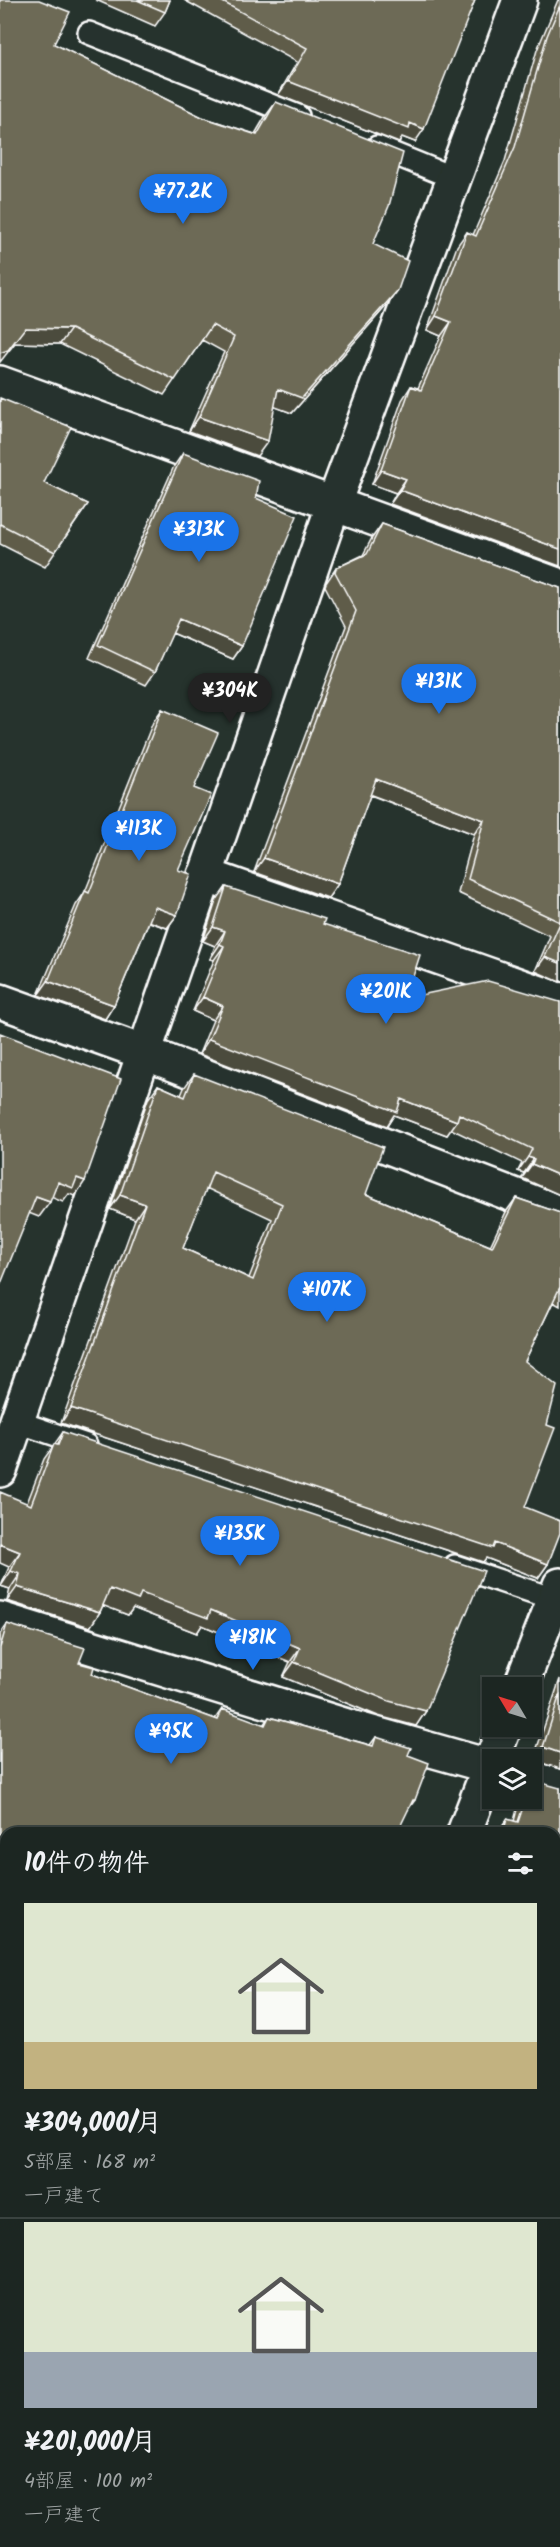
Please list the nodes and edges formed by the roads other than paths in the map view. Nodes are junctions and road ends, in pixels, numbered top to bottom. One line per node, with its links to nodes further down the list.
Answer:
1 (520, 0): 5 (street)
2 (89, 33): 3 (lane)
3 (312, 121)
4 (356, 139): 5 (lane)
5 (456, 178): 7 (street)
6 (0, 384): 7 (street)
7 (334, 503): 8 (street); 9 (street)
8 (560, 586)
9 (205, 875): 10 (street); 12 (street)
10 (560, 1000)
11 (0, 1001): 12 (street)
12 (144, 1053): 13 (street); 14 (street)
13 (560, 1213)
14 (18, 1422): 15 (lane); 16 (street)
15 (108, 1452)
16 (0, 1470)
17 (432, 1559): 18 (lane)
18 (557, 1592): 20 (street)
19 (0, 1619): 21 (street)
20 (524, 1677)
21 (482, 1761)
22 (542, 1781): 24 (street)
23 (482, 1786): 25 (street)
24 (560, 1787)
25 (466, 1827)

